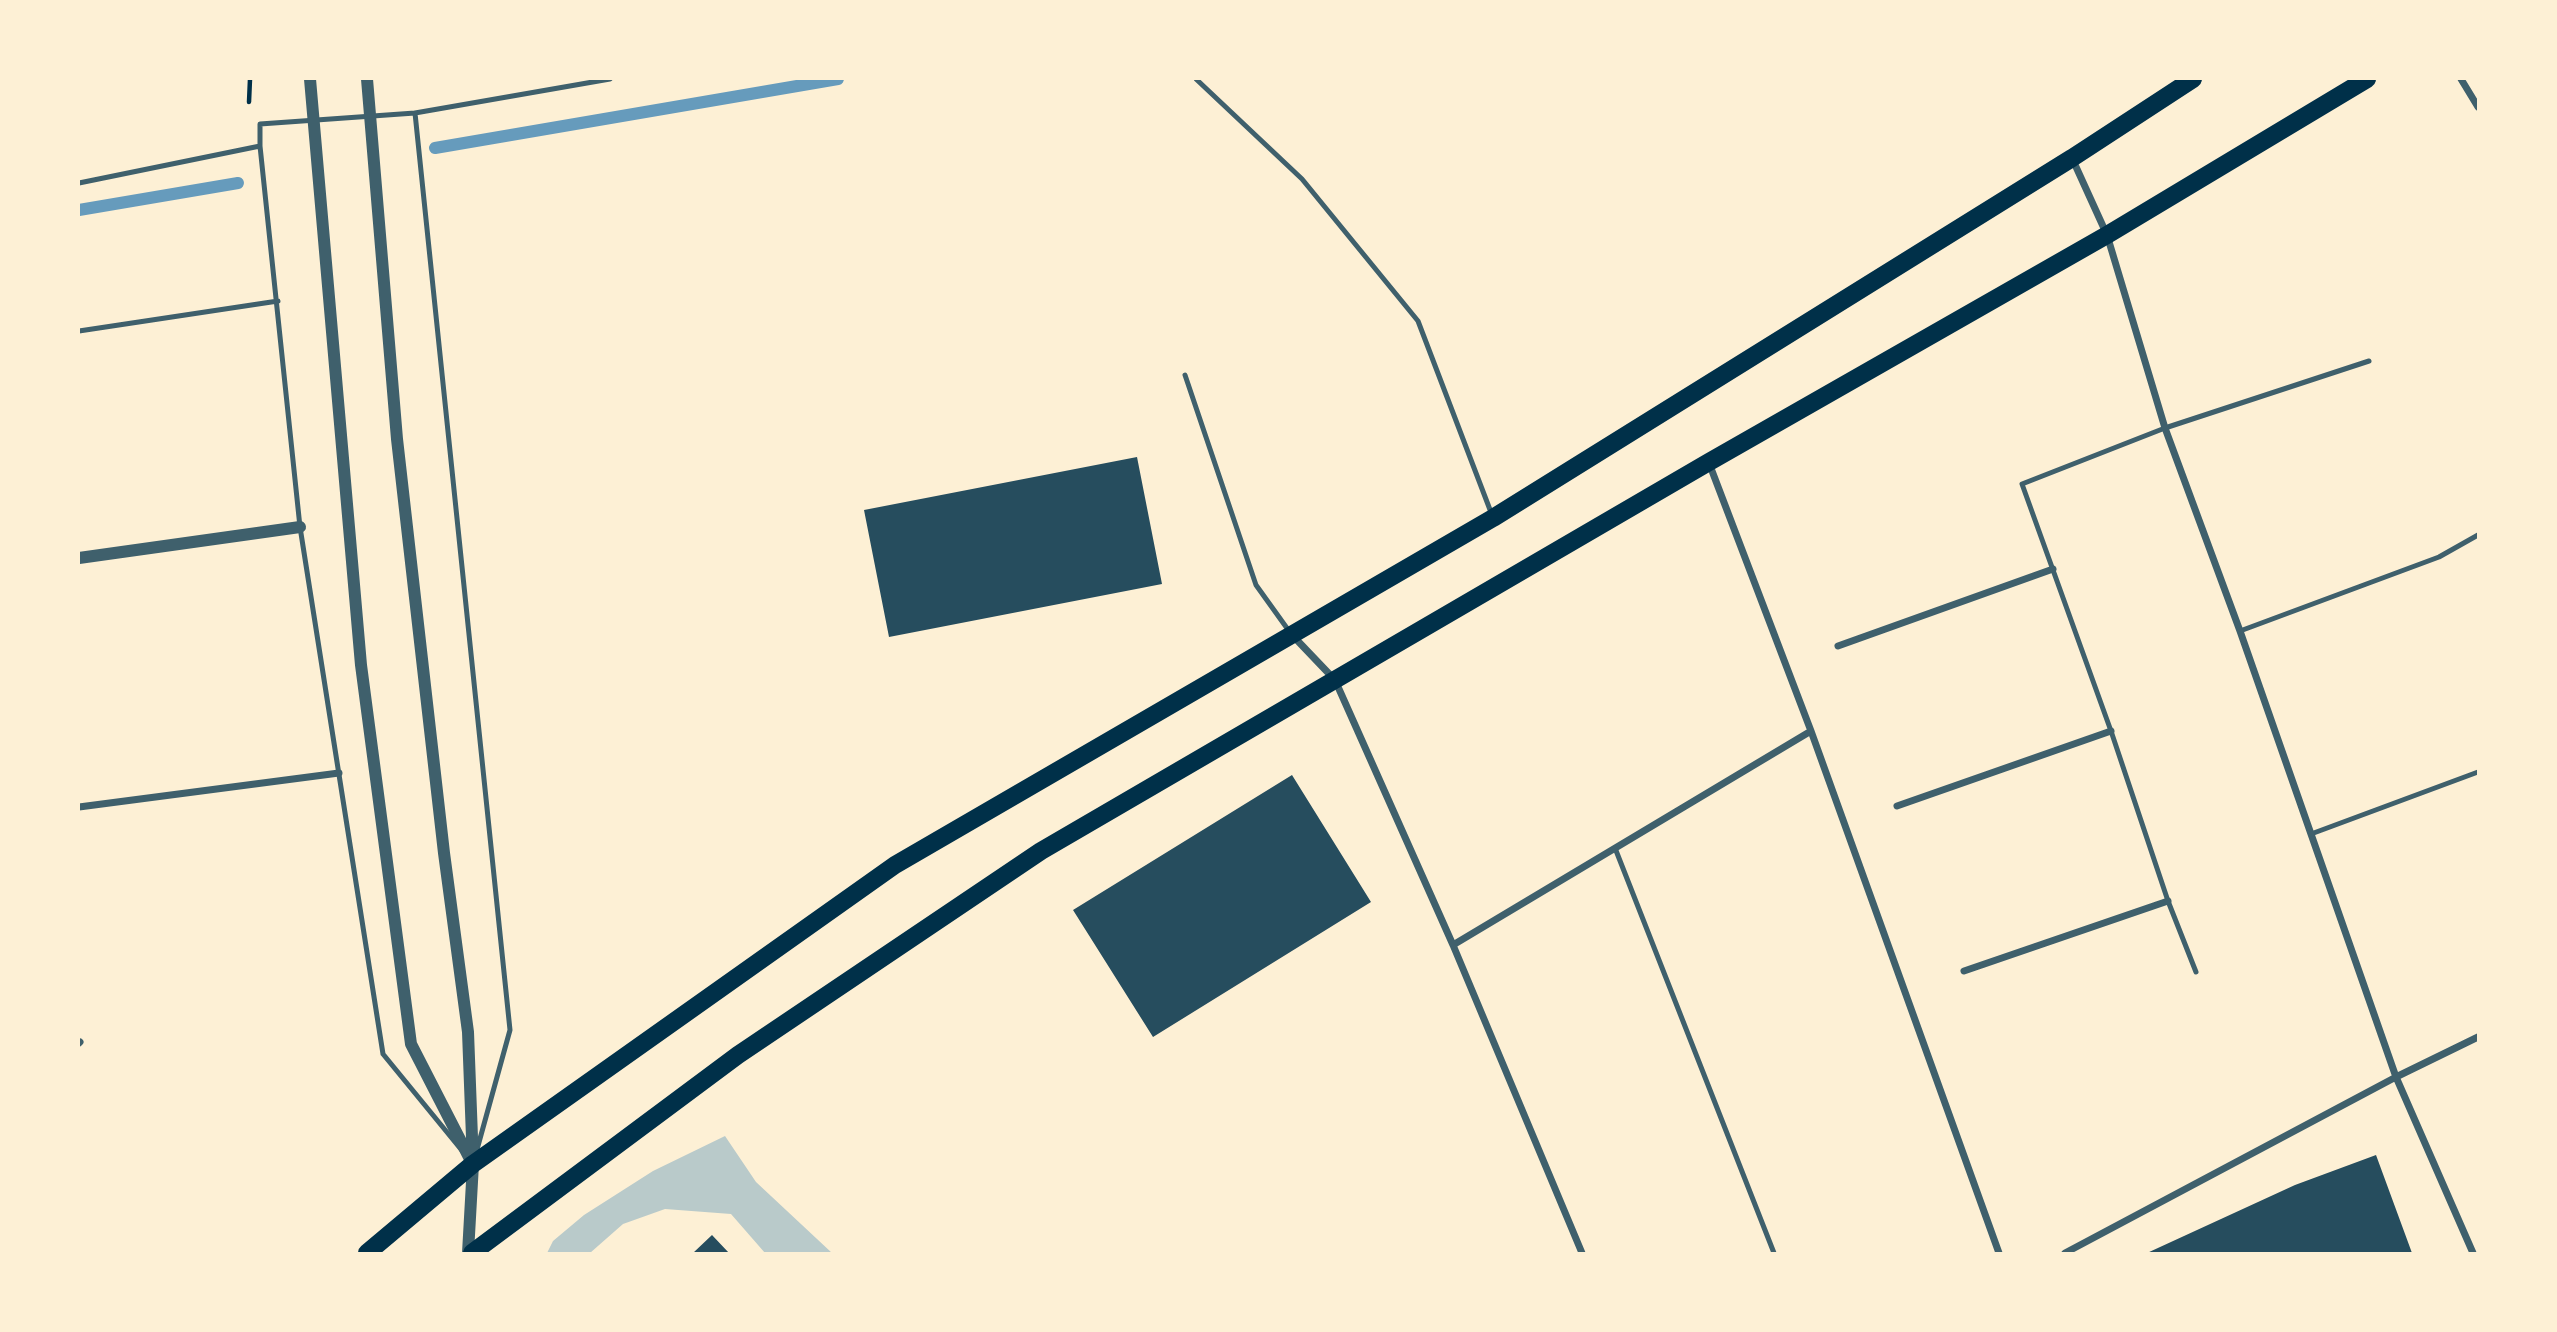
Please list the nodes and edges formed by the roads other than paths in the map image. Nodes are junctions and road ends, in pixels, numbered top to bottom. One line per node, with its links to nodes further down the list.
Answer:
1 (310, 79): 43 (street)
2 (368, 79): 43 (street)
3 (610, 79): 9 (lane)
4 (1196, 79): 20 (lane)
5 (2193, 79): 11 (main road)
6 (2367, 79): 13 (main road)
7 (2461, 79): 8 (street)
8 (2478, 107)
9 (415, 113): 10 (lane); 43 (lane)
10 (260, 146): 12 (lane); 14 (lane)
11 (2072, 158): 13 (street); 20 (main road)
12 (79, 183)
13 (2106, 235): 18 (street); 19 (main road)
14 (278, 301): 15 (lane); 21 (lane)
15 (79, 331)
16 (2369, 361): 18 (lane)
17 (1185, 375): 26 (lane)
18 (2165, 428): 24 (lane); 25 (street)
19 (1709, 462): 28 (main road); 29 (street)
20 (1493, 518): 26 (main road)
21 (300, 527): 23 (street); 32 (lane)
22 (2478, 535): 25 (lane)
23 (79, 558)
24 (2053, 569): 27 (street); 30 (lane)
25 (2240, 631): 35 (street)
26 (1293, 636): 28 (street); 43 (main road)
27 (1838, 646)
28 (1335, 680): 38 (street); 45 (main road)
29 (1811, 731): 36 (street); 48 (street)
30 (2112, 731): 33 (street); 37 (lane)
31 (2478, 772): 35 (lane)
32 (338, 773): 34 (street); 43 (lane)
33 (1897, 806)
34 (79, 807)
35 (2311, 834): 42 (street)
36 (1615, 848): 38 (street); 47 (lane)
37 (2168, 901): 39 (street); 40 (lane)
38 (1453, 944): 46 (street)
39 (1964, 971)
40 (2196, 972)
41 (2478, 1037): 42 (street)
42 (2396, 1077): 49 (street); 50 (street)
43 (473, 1164): 44 (main road); 45 (street)
44 (367, 1253)
45 (470, 1253)
46 (1582, 1253)
47 (1774, 1253)
48 (1999, 1253)
49 (2065, 1253)
50 (2473, 1253)

